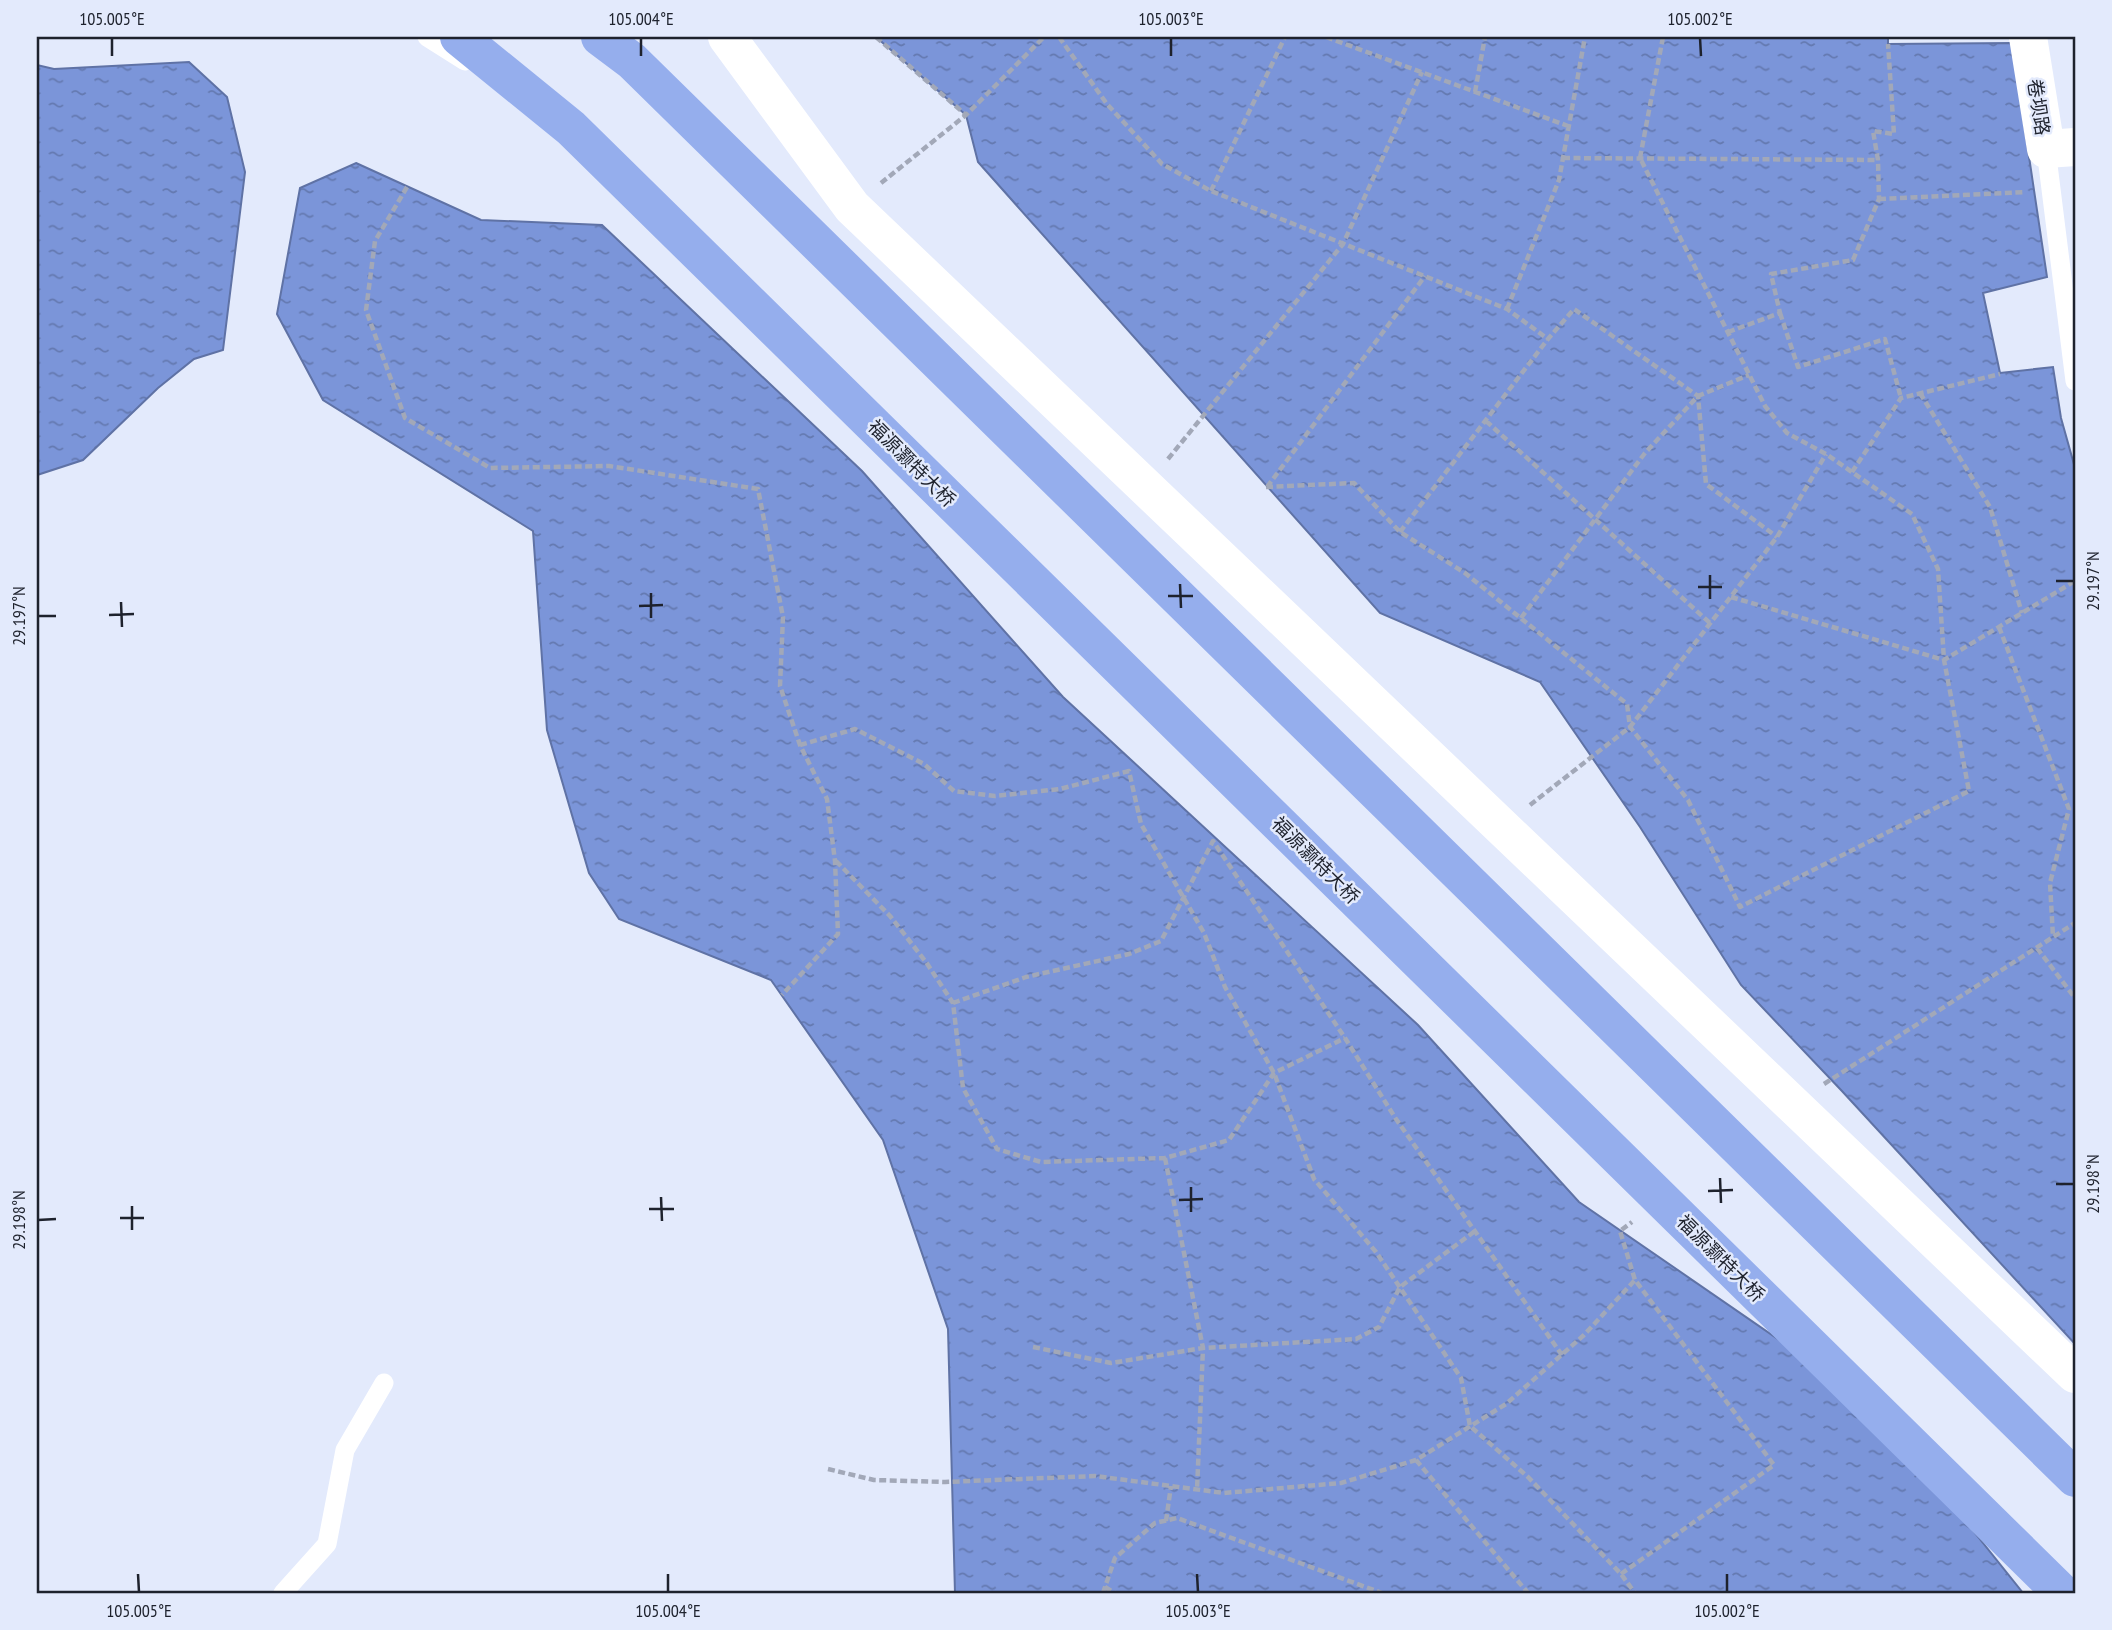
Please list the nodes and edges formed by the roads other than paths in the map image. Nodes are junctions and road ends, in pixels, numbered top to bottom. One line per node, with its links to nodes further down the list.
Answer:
1 (427, 37): 7 (lane)
2 (459, 37): 7 (highway, 福源灏特大桥)
3 (600, 37): 6 (highway)
4 (727, 37): 10 (street)
5 (2028, 37): 8 (street, 卷坝路)
6 (619, 49): 12 (highway)
7 (571, 128): 14 (highway, 福源灏特大桥)
8 (2061, 148): 9 (lane)
9 (2075, 381)
10 (2075, 1374)
11 (384, 1383): 13 (lane)
12 (2075, 1478)
13 (283, 1593)
14 (2062, 1593)

